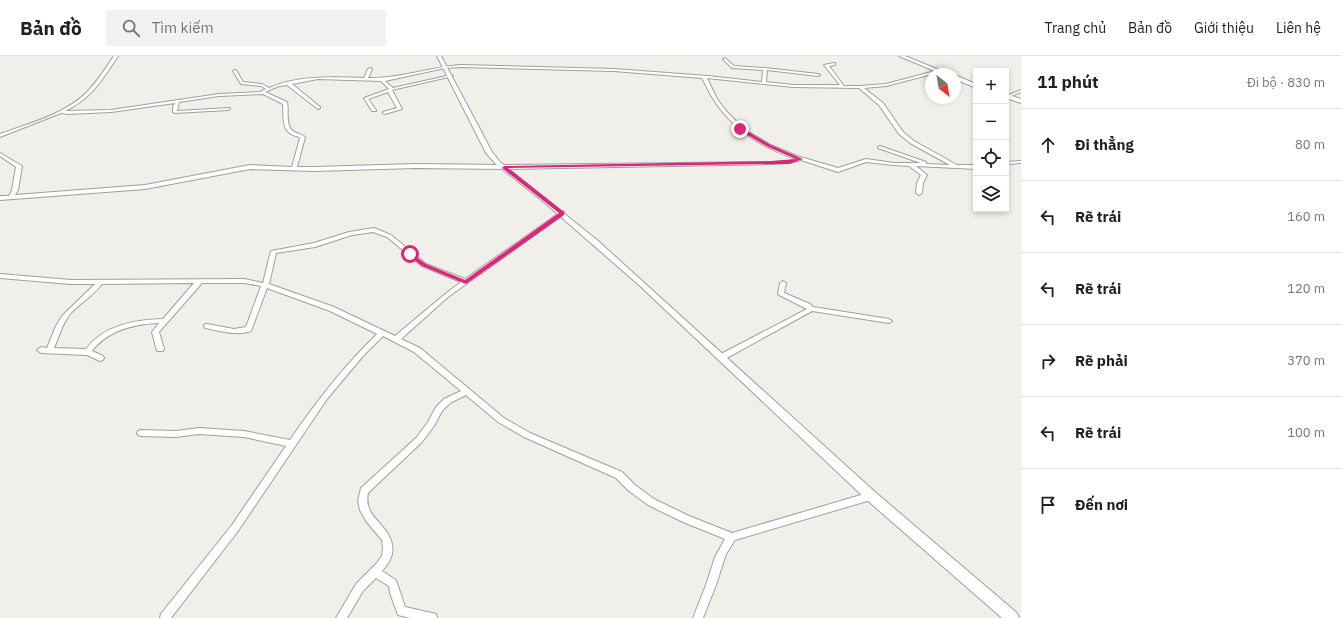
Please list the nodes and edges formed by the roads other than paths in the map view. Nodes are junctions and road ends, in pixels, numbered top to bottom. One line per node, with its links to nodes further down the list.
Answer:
1 (116, 56): 32 (street)
2 (439, 56): 6 (street)
3 (901, 56): 7 (street)
4 (725, 59): 9 (street)
5 (834, 64): 21 (street)
6 (445, 67): 13 (street); 14 (street); 16 (street)
7 (931, 68)
8 (370, 69): 15 (street)
9 (765, 69): 11 (street); 19 (street)
10 (235, 71): 23 (street)
11 (818, 75)
12 (925, 75): 22 (street)
13 (451, 76): 24 (street); 43 (street)
14 (704, 77): 19 (street); 37 (street)
15 (366, 79): 16 (street); 18 (street)
16 (382, 80): 24 (street)
17 (961, 80): 20 (street)
18 (288, 82): 23 (street); 29 (street)
19 (764, 83): 21 (street)
20 (973, 85)
21 (843, 87): 22 (street)
22 (860, 87): 42 (street)
23 (267, 88): 26 (street)
24 (391, 90): 31 (street); 33 (street)
25 (1021, 90): 27 (street)
26 (262, 93): 28 (street); 45 (street)
27 (1009, 95)
28 (177, 103): 30 (street); 32 (street)
29 (318, 108)
30 (228, 109)
31 (374, 110)
32 (61, 112): 34 (street)
33 (385, 113)
34 (0, 136)
35 (880, 147): 41 (street)
36 (0, 154): 48 (street)
37 (801, 159): 40 (street); 43 (street)
38 (1021, 162): 39 (street)
39 (1009, 163)
40 (910, 165): 41 (street); 46 (street)
41 (935, 166): 42 (street)
42 (957, 166): 44 (street)
43 (504, 167): 45 (street); 49 (street)
44 (973, 167)
45 (294, 168): 48 (street)
46 (919, 192)
47 (0, 198): 48 (street)
48 (11, 198)
49 (562, 214): 53 (street); 66 (street)
50 (0, 276): 52 (street)
51 (200, 281): 52 (street); 55 (street); 57 (street)
52 (100, 282): 64 (street)
53 (466, 282): 55 (street); 61 (street)
54 (783, 283): 56 (street)
55 (265, 285): 59 (street); 60 (street)
56 (811, 309): 58 (street); 66 (street)
57 (163, 321): 62 (street); 65 (street)
58 (889, 321)
59 (207, 326)
60 (381, 334): 61 (street); 70 (street)
61 (395, 340): 68 (street)
62 (160, 349)
63 (40, 350): 64 (street)
64 (49, 350): 65 (street)
65 (88, 352): 67 (street)
66 (722, 357): 71 (street)
67 (100, 358)
68 (466, 392): 72 (street); 73 (street)
69 (141, 433): 70 (street)
70 (293, 444): 74 (street)
71 (871, 496): 72 (street); 78 (street)
72 (732, 537): 77 (street)
73 (374, 572): 75 (street); 76 (street)
74 (165, 618)
75 (341, 618)
76 (432, 618)
77 (698, 618)
78 (1012, 618)

